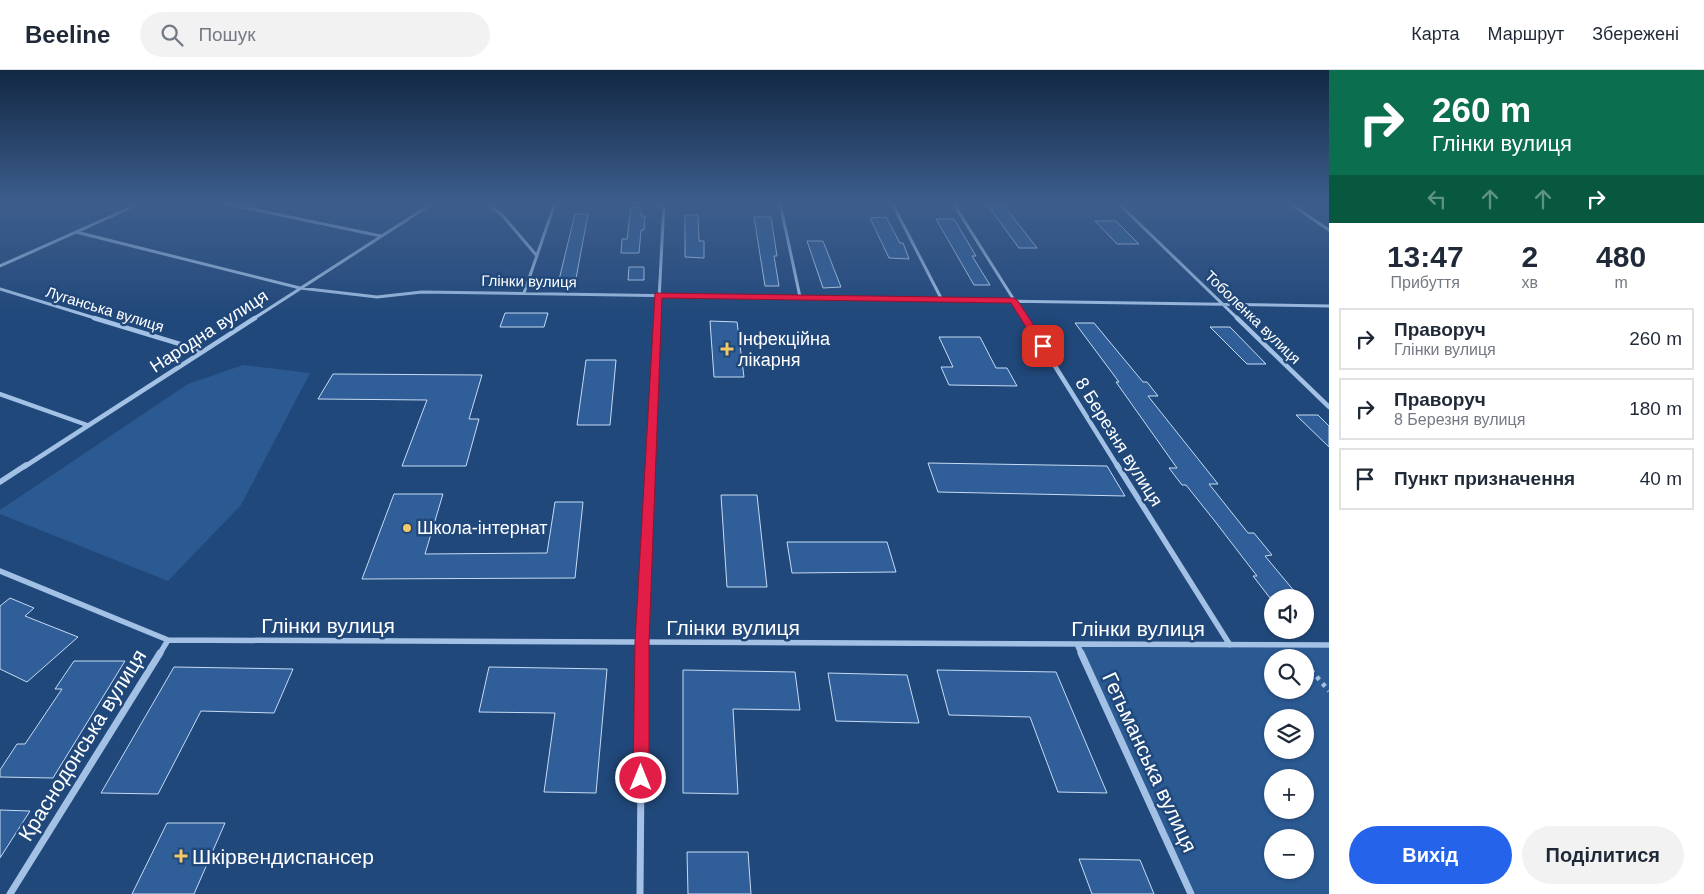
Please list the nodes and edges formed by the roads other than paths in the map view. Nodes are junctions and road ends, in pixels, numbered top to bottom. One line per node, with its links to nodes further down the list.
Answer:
1 (55, 241): 12 (street)
2 (114, 241): 13 (street, Глінки вулиця)
3 (373, 241): 13 (street, Народна вулиця)
4 (525, 241): 11 (street)
5 (542, 241): 11 (street)
6 (661, 241): 16 (street)
7 (788, 241): 17 (street)
8 (912, 241): 18 (street)
9 (977, 241): 19 (street, 8 Березня вулиця)
10 (1158, 241): 20 (street, Тоболенка вулиця)
11 (537, 256): 15 (street)
12 (0, 266)
13 (300, 288): 15 (street, Глінки вулиця); 22 (street, Народна вулиця)
14 (0, 289): 22 (street, Луганська вулиця)
15 (524, 293): 16 (street, Глінки вулиця)
16 (658, 295): 17 (street, Глінки вулиця); 29 (street)
17 (800, 297): 18 (street, Глінки вулиця)
18 (942, 300): 19 (street, Глінки вулиця)
19 (1014, 301): 20 (street, Глінки вулиця); 31 (street, 8 Березня вулиця)
20 (1223, 304): 21 (street, Глінки вулиця); 24 (street, Тоболенка вулиця)
21 (1329, 306)
22 (203, 351): 25 (street, Народна вулиця)
23 (0, 394): 25 (street)
24 (1329, 407)
25 (87, 425): 26 (street, Народна вулиця)
26 (0, 482)
27 (0, 571): 28 (street, Глінки вулиця)
28 (168, 640): 29 (street, Глінки вулиця); 33 (street, Краснодонська вулиця)
29 (642, 642): 30 (street, Глінки вулиця); 34 (street)
30 (1077, 644): 31 (street, Глінки вулиця); 35 (street, Гетьманська вулиця)
31 (1230, 645): 32 (street, Глінки вулиця)
32 (1329, 646)
33 (10, 894)
34 (640, 894)
35 (1191, 894)

